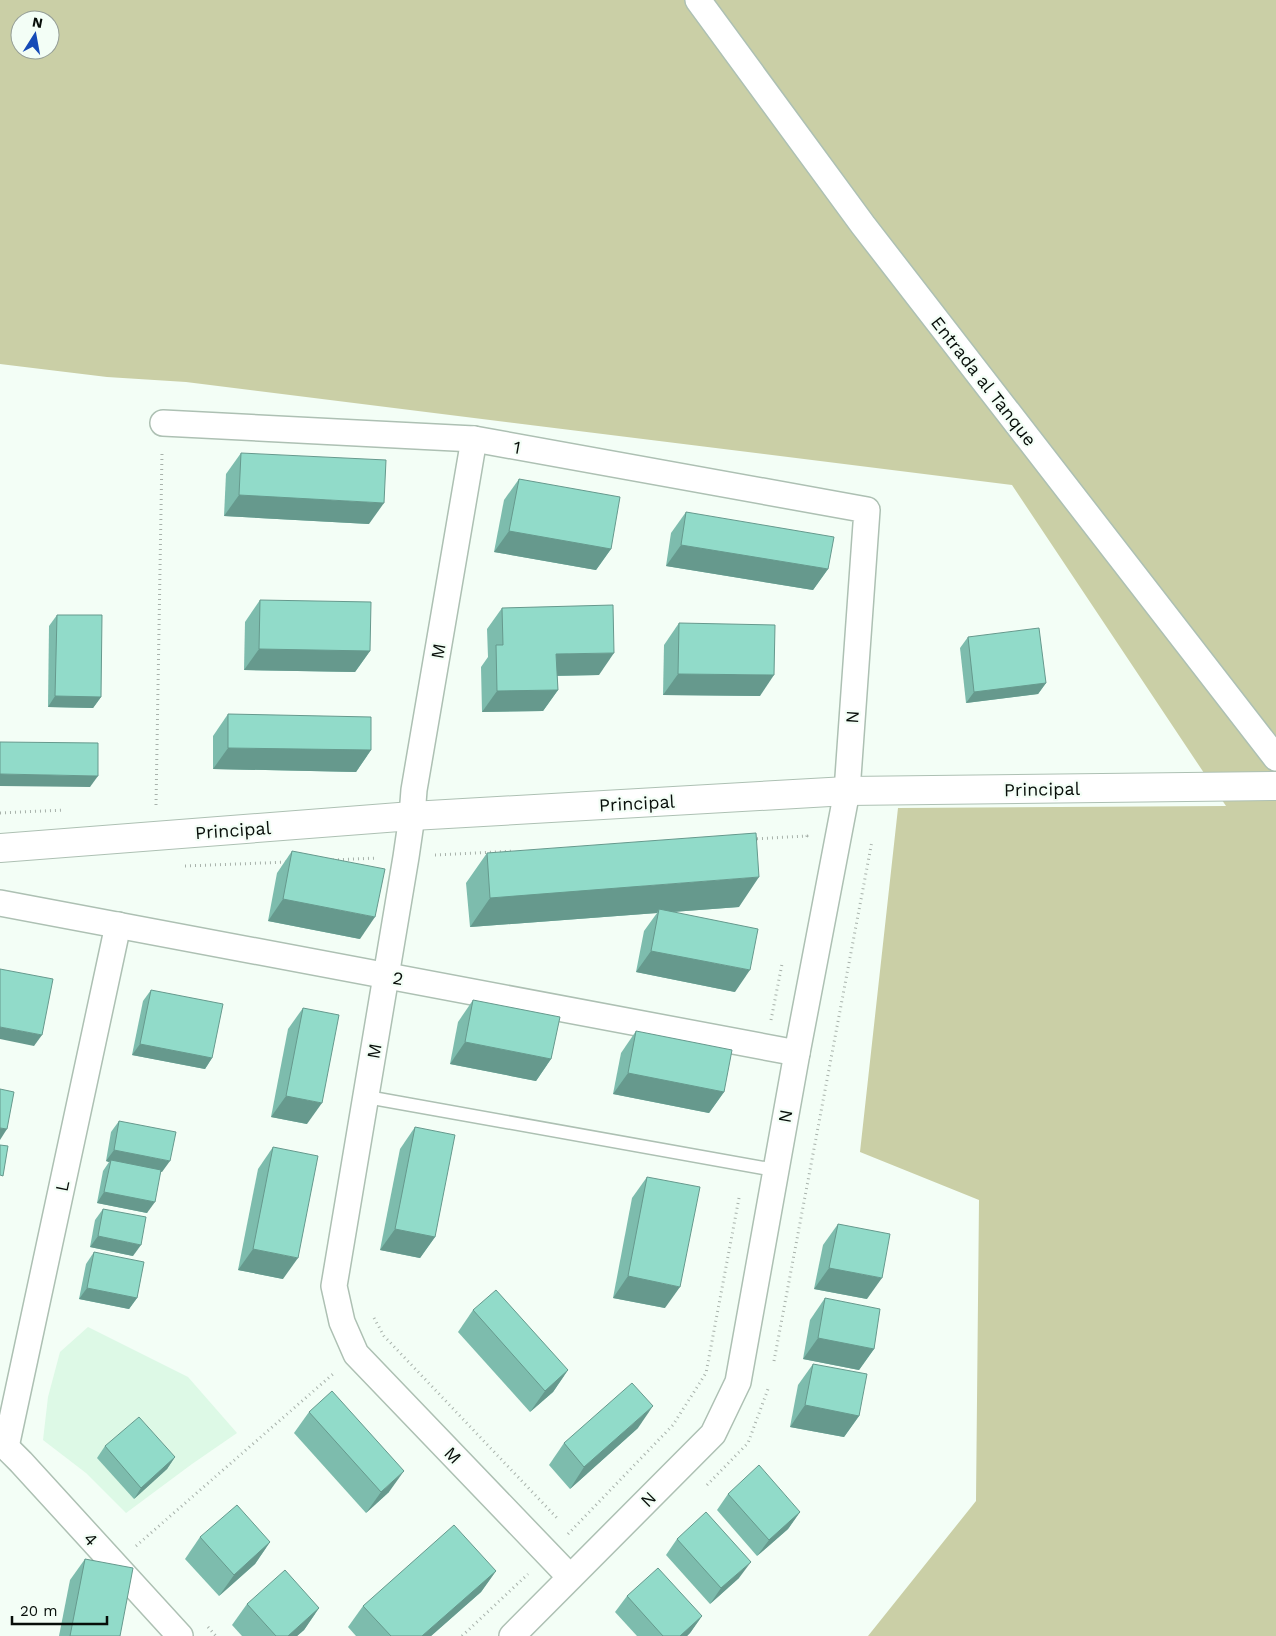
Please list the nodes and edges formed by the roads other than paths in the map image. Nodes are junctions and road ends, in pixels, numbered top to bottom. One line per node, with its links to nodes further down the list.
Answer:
1 (698, 0): 5 (street, Entrada al Tanque)
2 (163, 423): 3 (street, 1)
3 (474, 439): 4 (street, 1); 8 (street, M)
4 (867, 510): 7 (street, N)
5 (1276, 758)
6 (1276, 786): 7 (street, Principal)
7 (847, 791): 8 (street, Principal); 13 (street, N)
8 (412, 816): 9 (street, Principal); 12 (street, M)
9 (0, 848)
10 (0, 903): 11 (street, 2)
11 (118, 925): 12 (street, 2); 16 (street, L)
12 (387, 976): 13 (street, 2); 14 (street, M)
13 (797, 1053): 15 (street, N)
14 (367, 1097): 15 (lane); 17 (street, M)
15 (776, 1170): 17 (street, N)
16 (3, 1447): 18 (street, 4)
17 (570, 1577): 19 (street, N)
18 (180, 1636)
19 (512, 1636)

